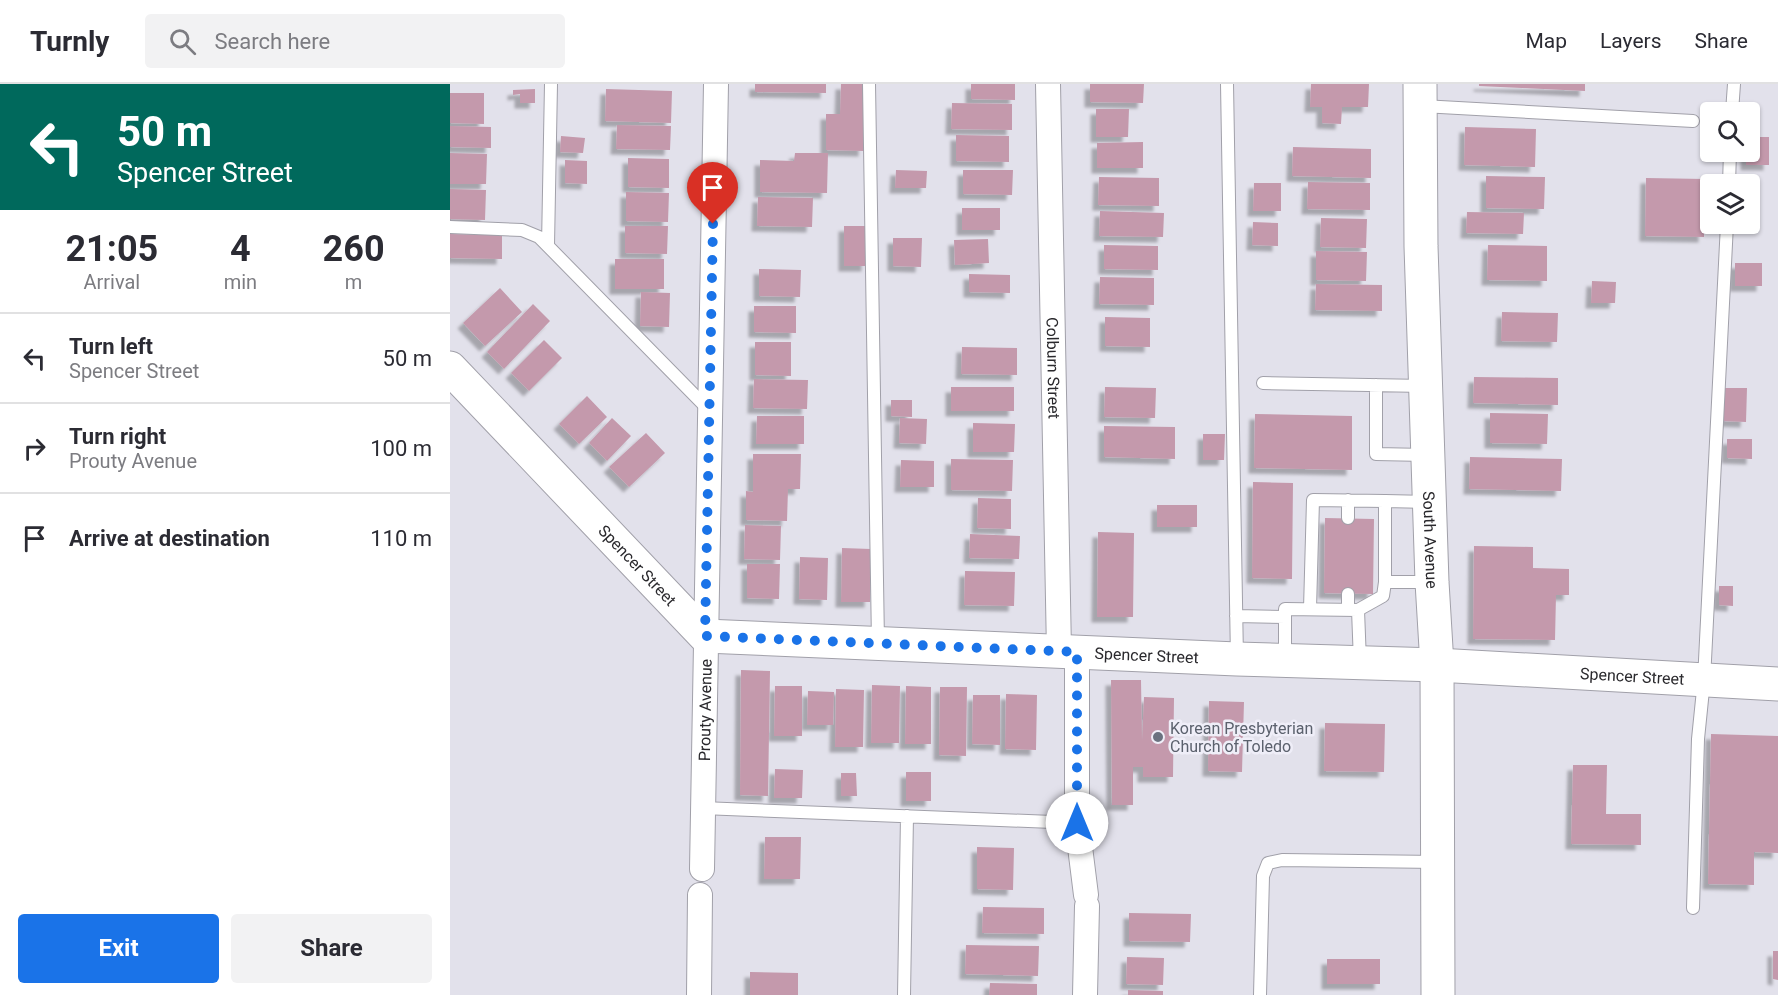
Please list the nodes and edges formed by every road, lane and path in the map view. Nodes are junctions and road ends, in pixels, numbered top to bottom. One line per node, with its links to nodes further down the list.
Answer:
1 (551, 84): 12 (lane)
2 (716, 84): 17 (street, Prouty Avenue)
3 (869, 84): 31 (lane)
4 (1048, 84): 32 (street, Colburn Street)
5 (1227, 84): 28 (lane)
6 (1734, 84): 8 (lane)
7 (1420, 95): 9 (lane); 16 (street, South Avenue)
8 (1733, 102)
9 (1693, 121)
10 (450, 227): 12 (lane)
11 (1726, 234): 37 (lane)
12 (548, 245): 17 (lane)
13 (450, 368): 30 (street, Spencer Street)
14 (1263, 382): 15 (lane)
15 (1376, 385): 16 (lane); 18 (lane)
16 (1426, 386): 18 (street, South Avenue)
17 (710, 411): 30 (street, Prouty Avenue)
18 (1429, 455): 21 (street, South Avenue)
19 (1348, 500): 20 (lane); 22 (lane); 26 (lane)
20 (1385, 501): 21 (lane); 23 (lane)
21 (1431, 502): 24 (street, South Avenue)
22 (1348, 518)
23 (1385, 582): 24 (lane); 27 (lane)
24 (1432, 582): 36 (street, South Avenue)
25 (1348, 594): 27 (lane)
26 (1310, 609): 27 (lane); 29 (lane)
27 (1353, 610): 35 (lane)
28 (1236, 616): 29 (lane); 33 (lane)
29 (1285, 617): 34 (lane)
30 (705, 636): 31 (street, Spencer Street); 39 (street, Prouty Avenue)
31 (878, 644): 32 (street, Spencer Street)
32 (1068, 652): 33 (street, Spencer Street); 41 (street, Colburn Street)
33 (1237, 659): 34 (street, Spencer Street)
34 (1285, 661): 35 (street, Spencer Street)
35 (1360, 663): 36 (street, Spencer Street)
36 (1437, 665): 37 (street, Spencer Street); 42 (street, South Avenue)
37 (1704, 680): 38 (street, Spencer Street); 45 (lane)
38 (1778, 684)
39 (702, 808): 40 (lane); 43 (street, Prouty Avenue)
40 (907, 816): 41 (lane); 47 (lane)
41 (1077, 823): 48 (street, Colburn Street)
42 (1438, 862): 49 (lane); 50 (street, South Avenue)
43 (702, 869)
44 (700, 895): 46 (street)
45 (1693, 908)
46 (699, 995)
47 (904, 995)
48 (1085, 995)
49 (1260, 995)
50 (1438, 995)

